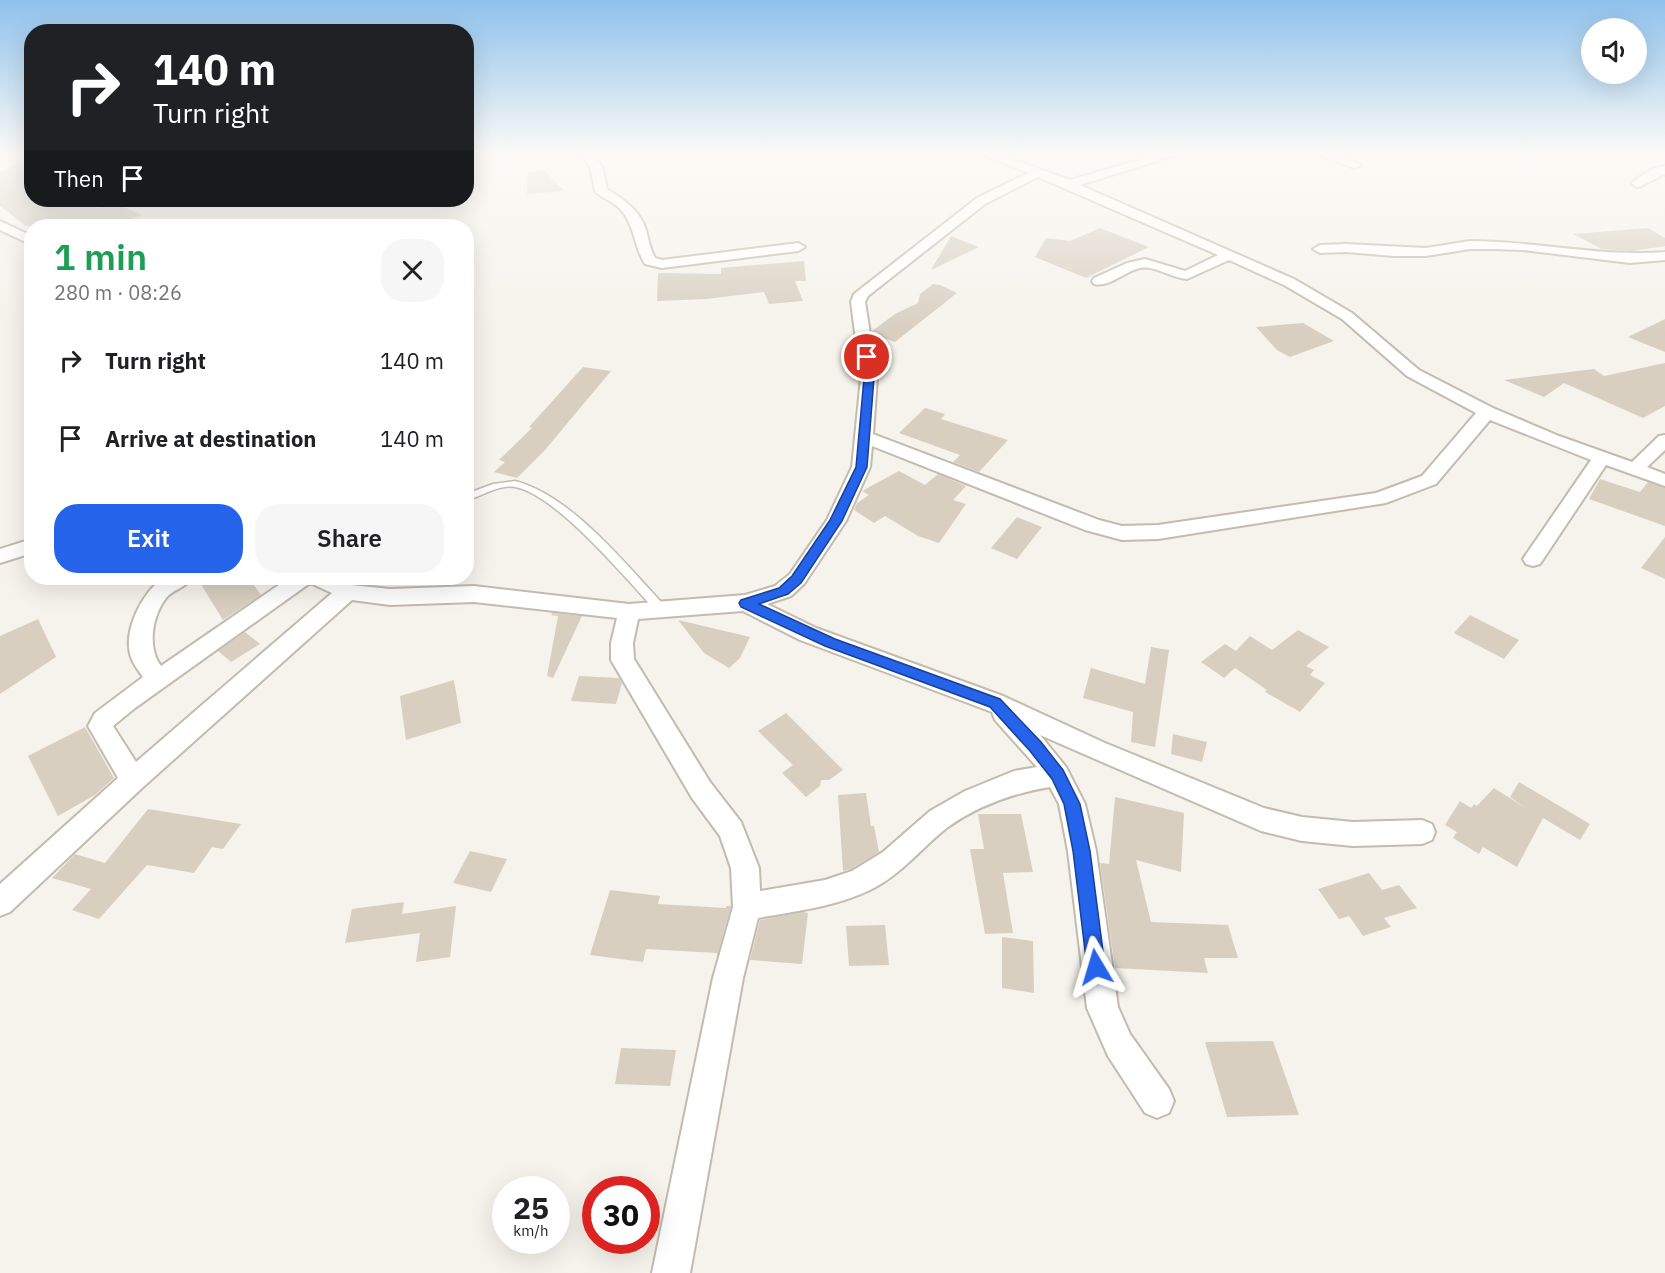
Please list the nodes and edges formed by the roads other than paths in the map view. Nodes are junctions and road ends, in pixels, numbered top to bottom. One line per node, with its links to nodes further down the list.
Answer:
1 (630, 213): 6 (street)
2 (965, 213): 12 (street)
3 (1134, 213): 8 (street)
4 (0, 225): 5 (street)
5 (24, 237)
6 (798, 247)
7 (1320, 249): 9 (street)
8 (1227, 256): 10 (street); 11 (street)
9 (1665, 256)
10 (1099, 281)
11 (1487, 412): 12 (street); 14 (street)
12 (864, 437): 25 (street)
13 (1665, 440): 15 (street)
14 (1601, 459): 15 (street); 20 (street)
15 (1634, 470): 16 (street)
16 (1665, 480)
17 (474, 495): 26 (lane)
18 (24, 548): 19 (street)
19 (0, 556)
20 (1533, 559)
21 (169, 585): 28 (street)
22 (293, 585): 28 (street)
23 (332, 585): 24 (street)
24 (347, 592): 27 (street); 31 (street)
25 (746, 603): 26 (street); 29 (street)
26 (661, 609): 27 (street)
27 (629, 612): 34 (street)
28 (158, 680): 31 (street)
29 (995, 703): 30 (street); 32 (street)
30 (1058, 775): 34 (street); 35 (street)
31 (133, 780): 33 (street)
32 (1422, 832)
33 (0, 903)
34 (747, 907): 36 (street)
35 (1157, 1101)
36 (671, 1273)

